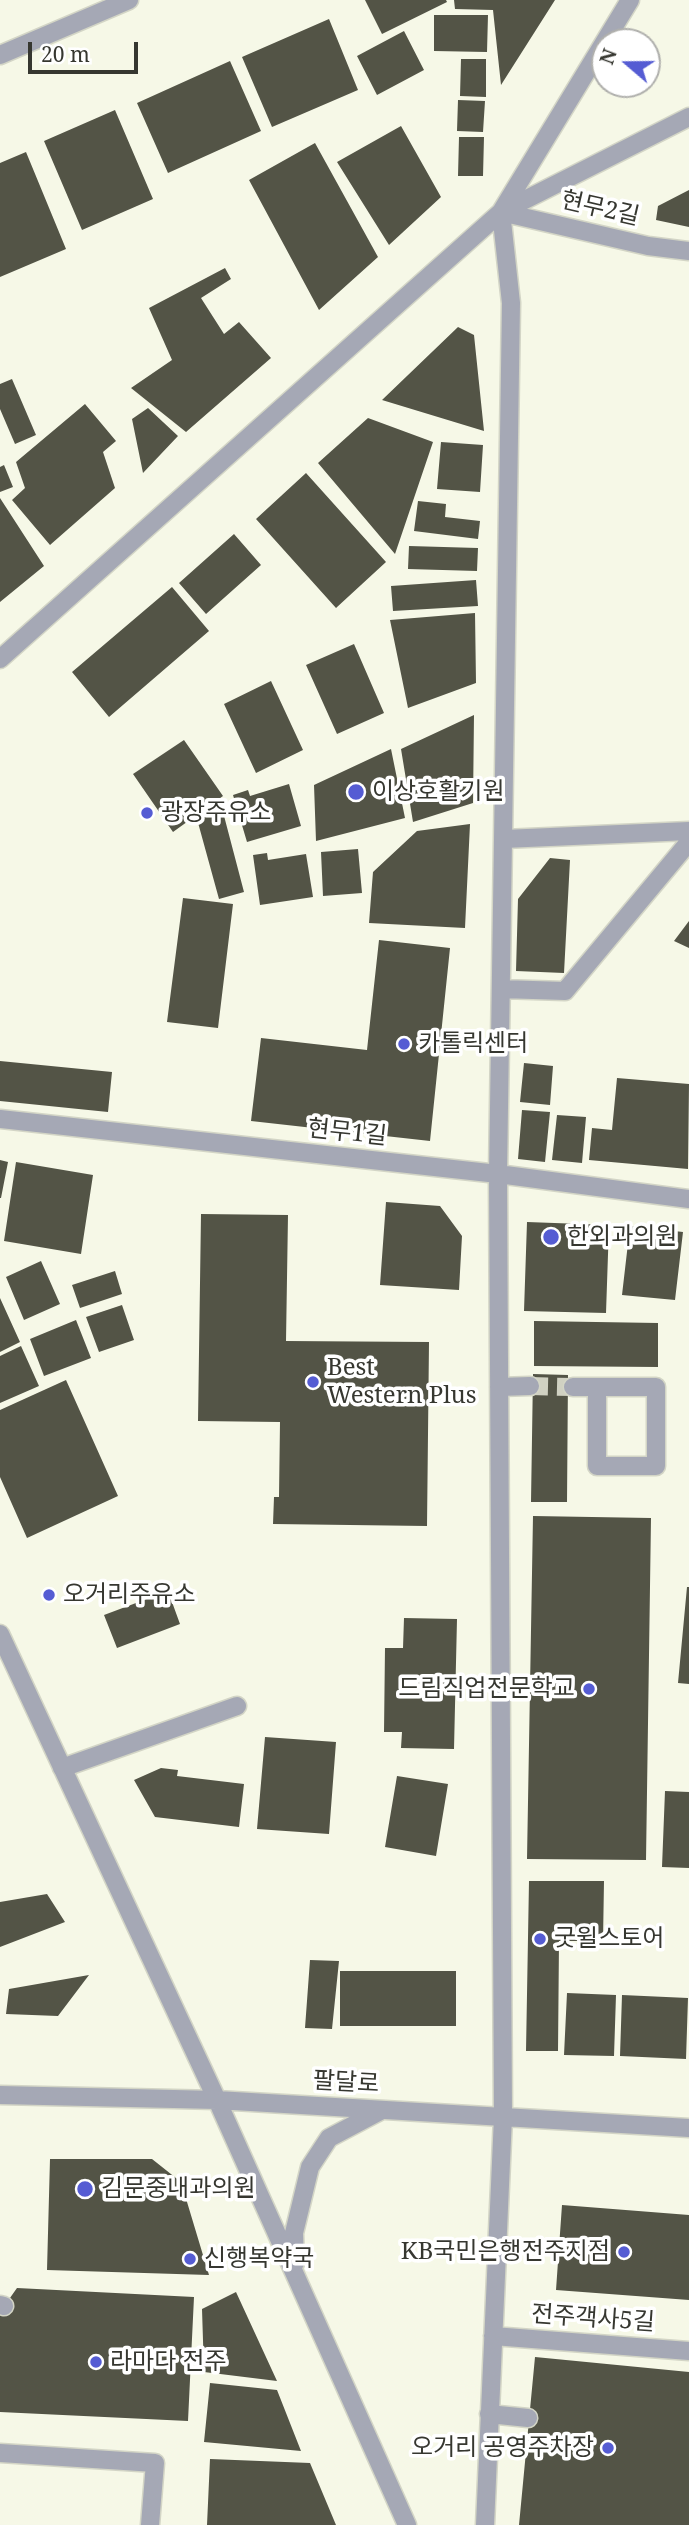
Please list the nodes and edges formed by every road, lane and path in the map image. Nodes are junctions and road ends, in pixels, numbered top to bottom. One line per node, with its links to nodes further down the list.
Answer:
1 (129, 0): 3 (street)
2 (630, 0): 5 (street)
3 (0, 55)
4 (689, 117): 5 (street)
5 (501, 212): 6 (street, 현무2길); 7 (street); 9 (street)
6 (689, 251)
7 (0, 659)
8 (689, 831): 9 (street)
9 (504, 839): 11 (street)
10 (689, 842): 11 (street)
11 (501, 989): 13 (street)
12 (0, 1119): 13 (street, 현무1길)
13 (498, 1174): 14 (street, 현무1길); 15 (street)
14 (689, 1199)
15 (499, 1387): 16 (street); 25 (street)
16 (530, 1387)
17 (573, 1387): 18 (street)
18 (597, 1387): 18 (street)
19 (0, 1634): 21 (street)
20 (237, 1706): 21 (street)
21 (62, 1768): 23 (street)
22 (0, 2095): 23 (street, 팔달로)
23 (217, 2100): 24 (street, 팔달로); 27 (street)
24 (383, 2110): 25 (street, 팔달로); 27 (street)
25 (503, 2117): 26 (street, 팔달로); 28 (street)
26 (689, 2128)
27 (295, 2274): 34 (street)
28 (493, 2336): 29 (street, 전주객사5길); 30 (street)
29 (689, 2351)
30 (489, 2414): 31 (street); 35 (street)
31 (528, 2418)
32 (0, 2453): 33 (street)
33 (150, 2525)
34 (407, 2525)
35 (485, 2525)

